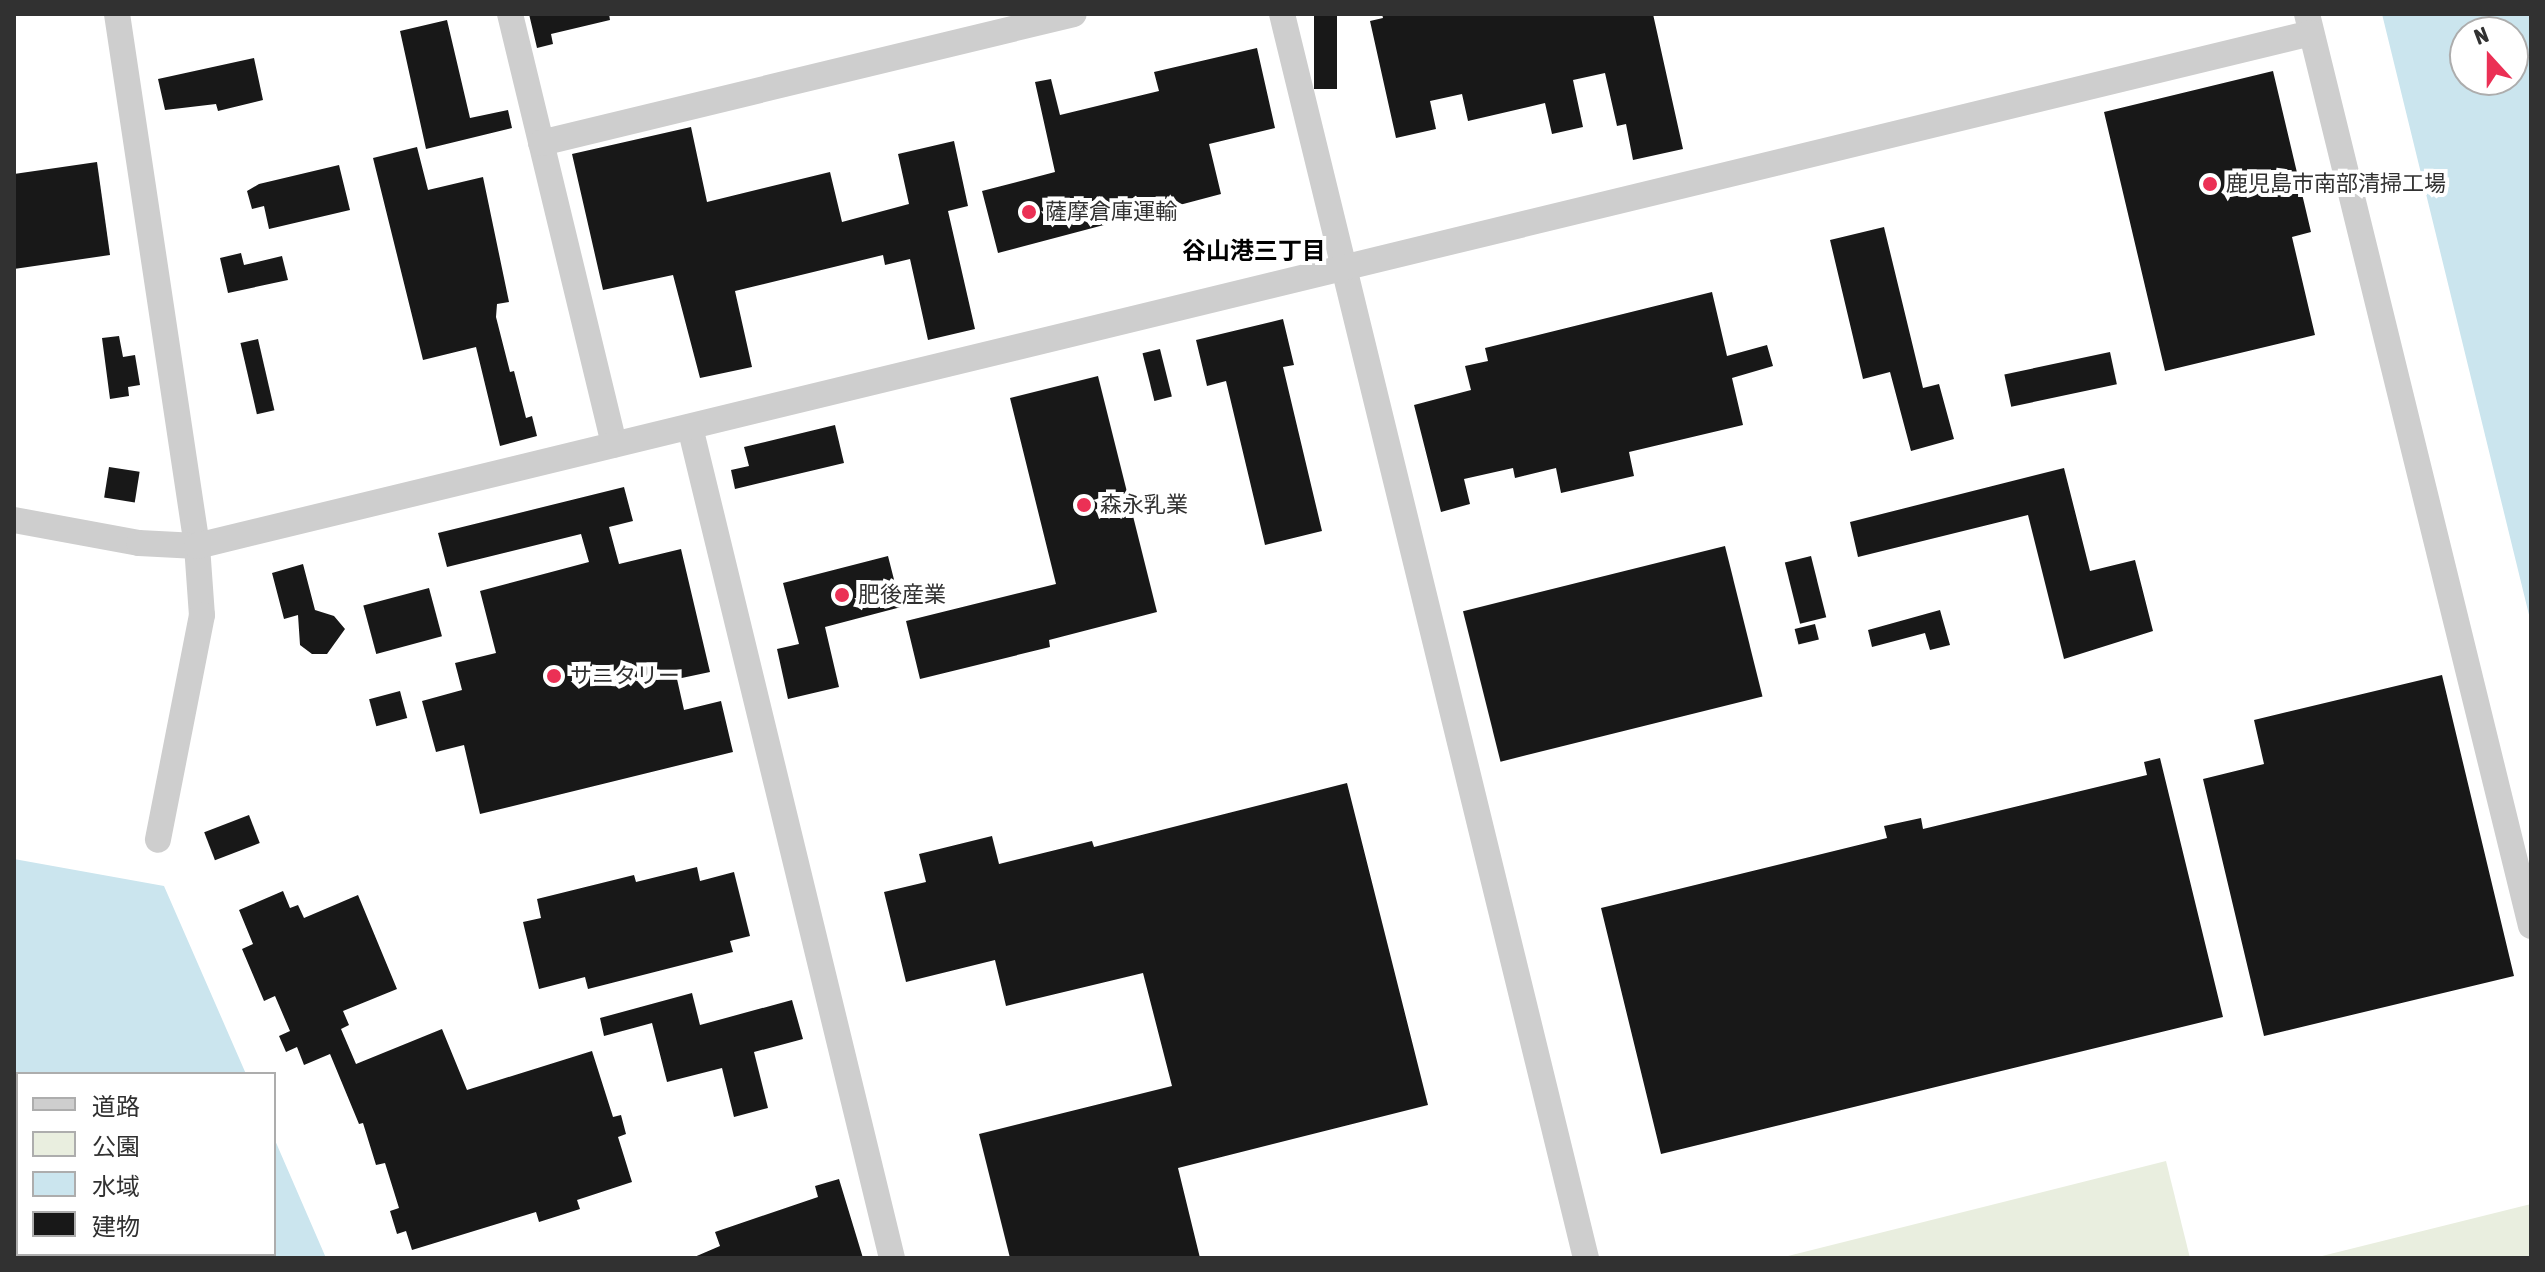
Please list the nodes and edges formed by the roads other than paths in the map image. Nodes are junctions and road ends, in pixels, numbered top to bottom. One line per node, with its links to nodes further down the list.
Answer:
1 (117, 14): 11 (street)
2 (510, 14): 6 (street)
3 (1074, 14): 6 (street)
4 (1282, 14): 7 (street)
5 (2309, 23): 7 (street); 13 (street)
6 (541, 143): 9 (street)
7 (1344, 269): 8 (street); 15 (street)
8 (690, 427): 9 (street); 14 (street)
9 (614, 445): 11 (street)
10 (14, 520): 11 (street)
11 (197, 546): 12 (street)
12 (158, 840)
13 (2531, 926)
14 (892, 1258)
15 (1586, 1258)

